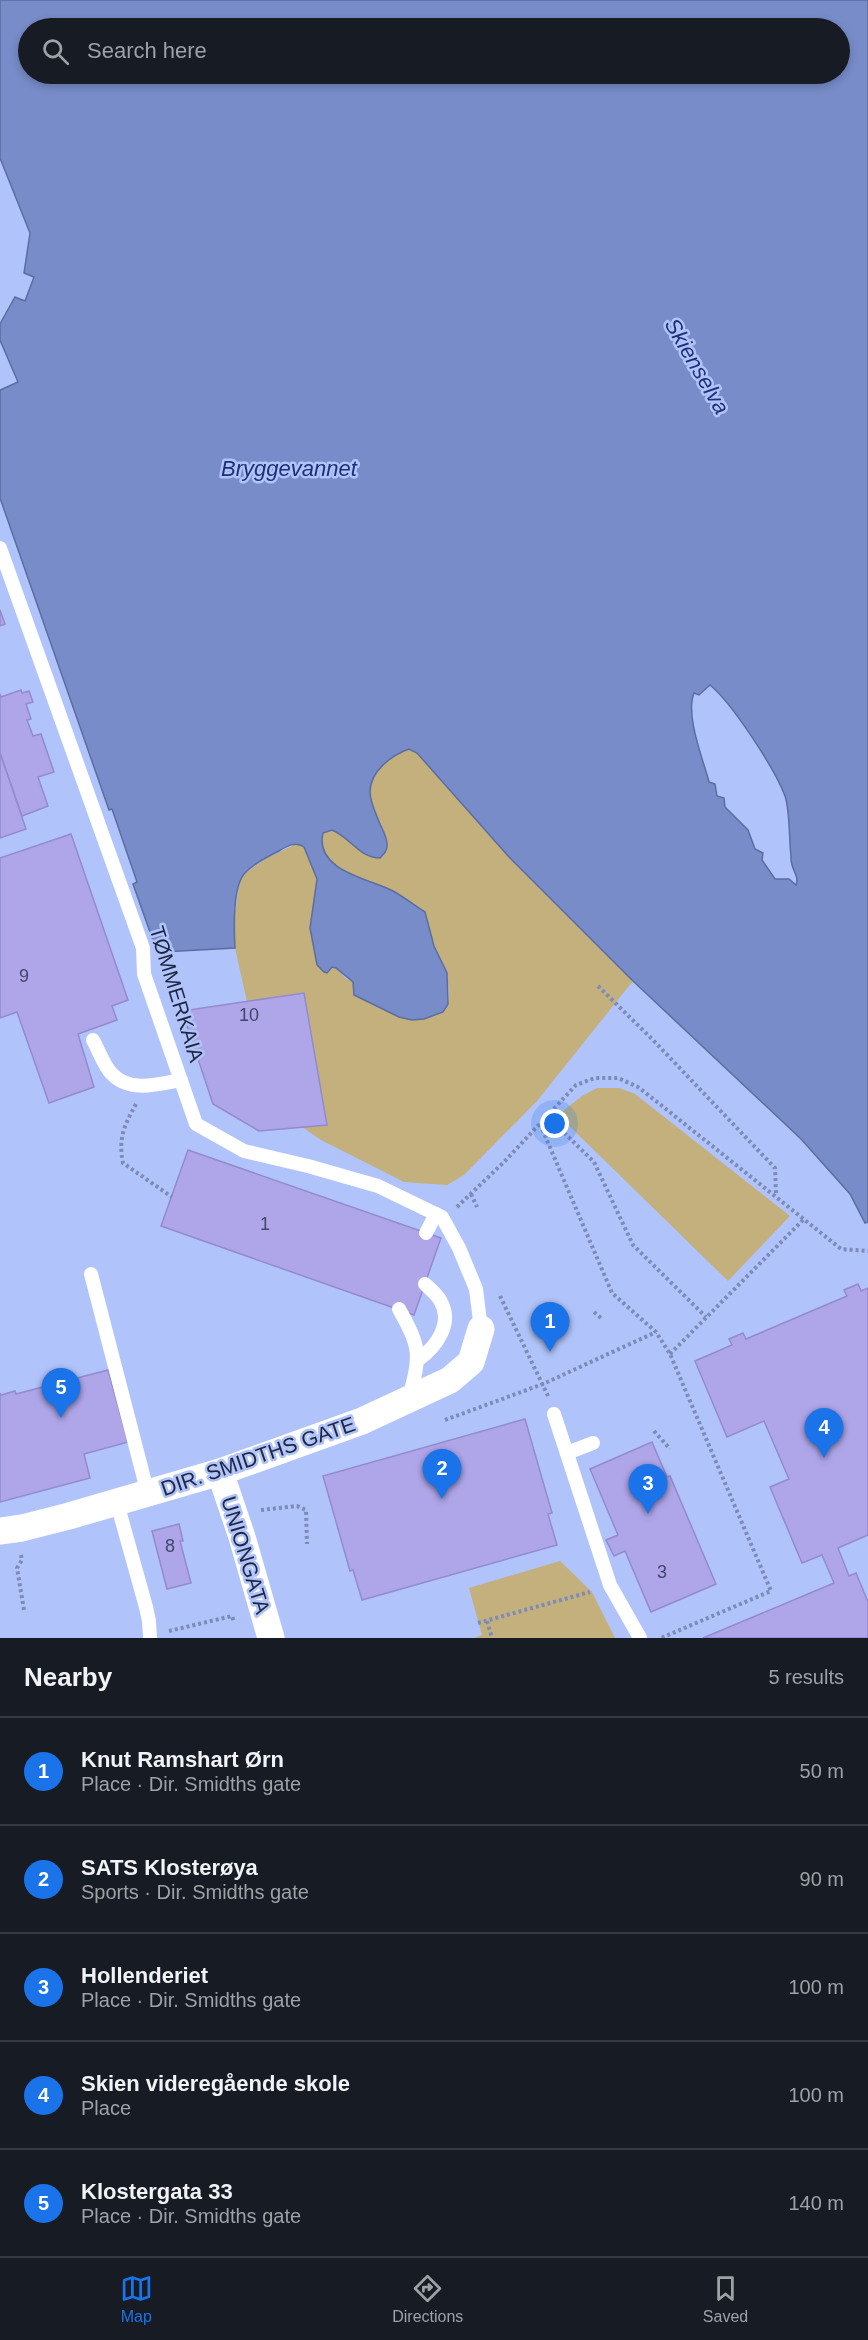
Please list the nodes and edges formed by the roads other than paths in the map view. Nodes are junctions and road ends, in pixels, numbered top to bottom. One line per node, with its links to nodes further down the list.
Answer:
1 (0, 548): 3 (lane, TØMMERKAIA)
2 (93, 1040): 3 (lane)
3 (181, 1080): 4 (lane, TØMMERKAIA)
4 (439, 1216): 5 (lane); 9 (lane)
5 (426, 1233)
6 (91, 1274): 16 (lane)
7 (425, 1284): 10 (lane)
8 (399, 1309): 10 (lane)
9 (481, 1329): 11 (street, DIR. SMIDTHS GATE)
10 (419, 1359): 11 (lane)
11 (409, 1399): 15 (street, DIR. SMIDTHS GATE)
12 (554, 1414): 14 (lane)
13 (593, 1443): 14 (lane)
14 (567, 1454): 21 (lane)
15 (219, 1472): 16 (street, DIR. SMIDTHS GATE); 20 (street, UNIONGATA)
16 (148, 1494): 17 (street, DIR. SMIDTHS GATE)
17 (117, 1503): 18 (street, DIR. SMIDTHS GATE); 19 (lane)
18 (0, 1531)
19 (150, 1638)
20 (271, 1638)
21 (640, 1638)

